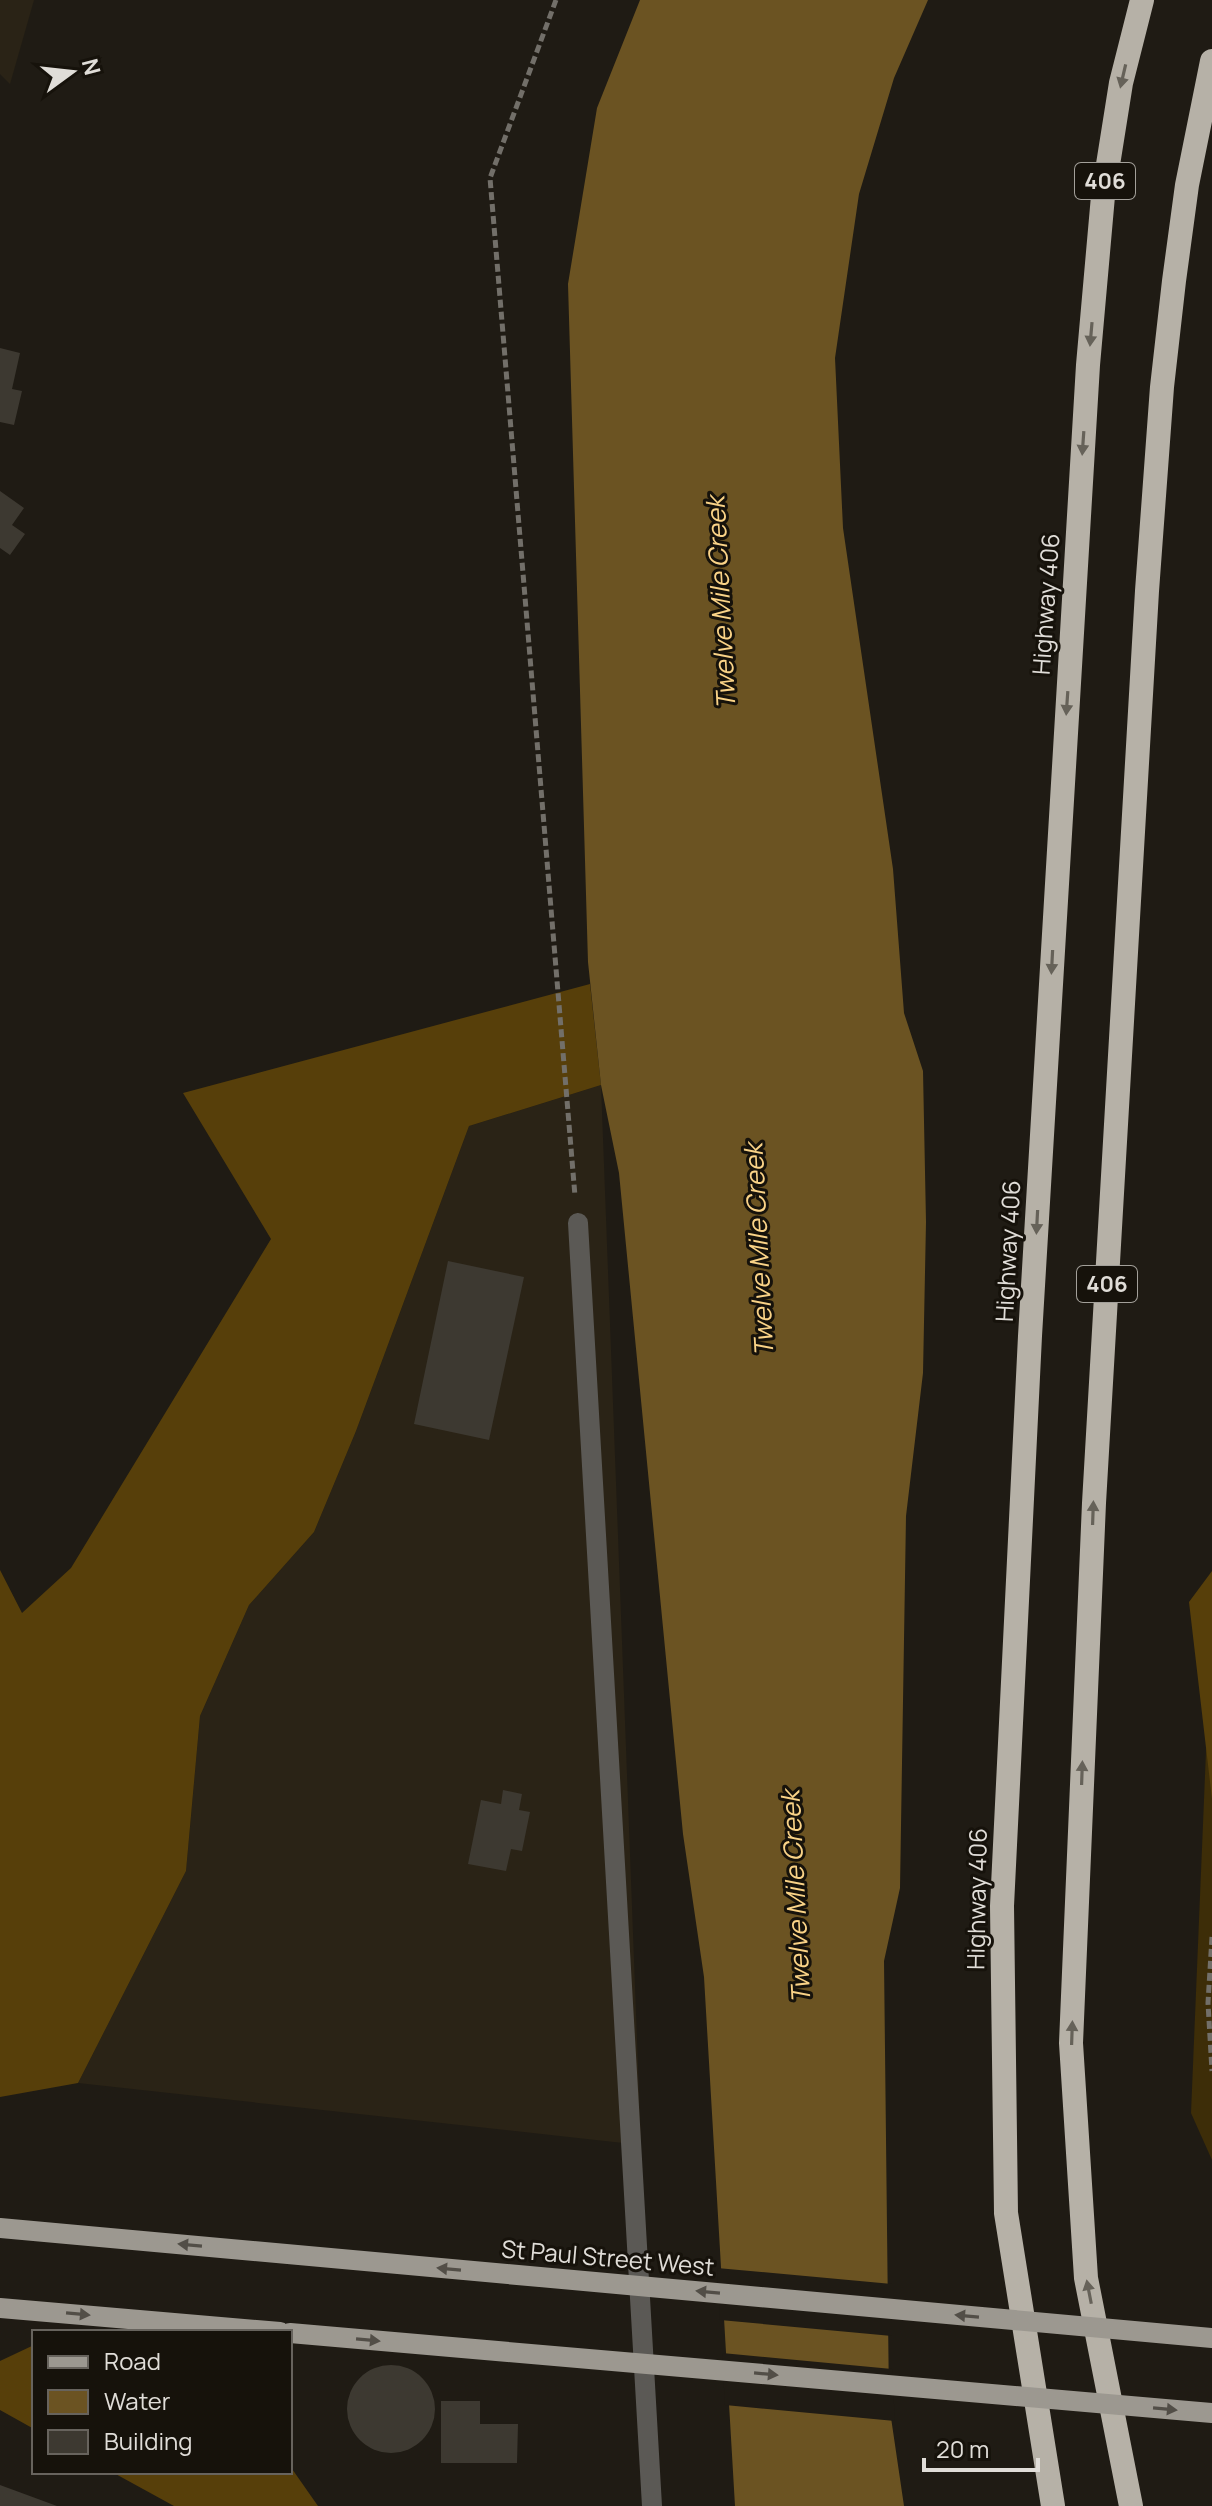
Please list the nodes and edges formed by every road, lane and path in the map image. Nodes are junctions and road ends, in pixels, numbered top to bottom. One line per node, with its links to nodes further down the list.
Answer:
1 (556, 0): 4 (path)
2 (1142, 0): 14 (highway, Highway 406 / 406, one-way to 14)
3 (1212, 61): 15 (highway, 406, one-way to 3)
4 (578, 1223): 13 (street)
5 (1212, 1937): 6 (path)
6 (1212, 2071)
7 (0, 2228): 11 (main road, St Paul Street West, one-way to 7, bridge)
8 (0, 2308): 9 (main road, one-way to 9)
9 (257, 2330)
10 (292, 2333): 12 (main road, one-way to 12, bridge)
11 (1212, 2338)
12 (1212, 2413)
13 (652, 2506)
14 (1053, 2506)
15 (1131, 2506)

